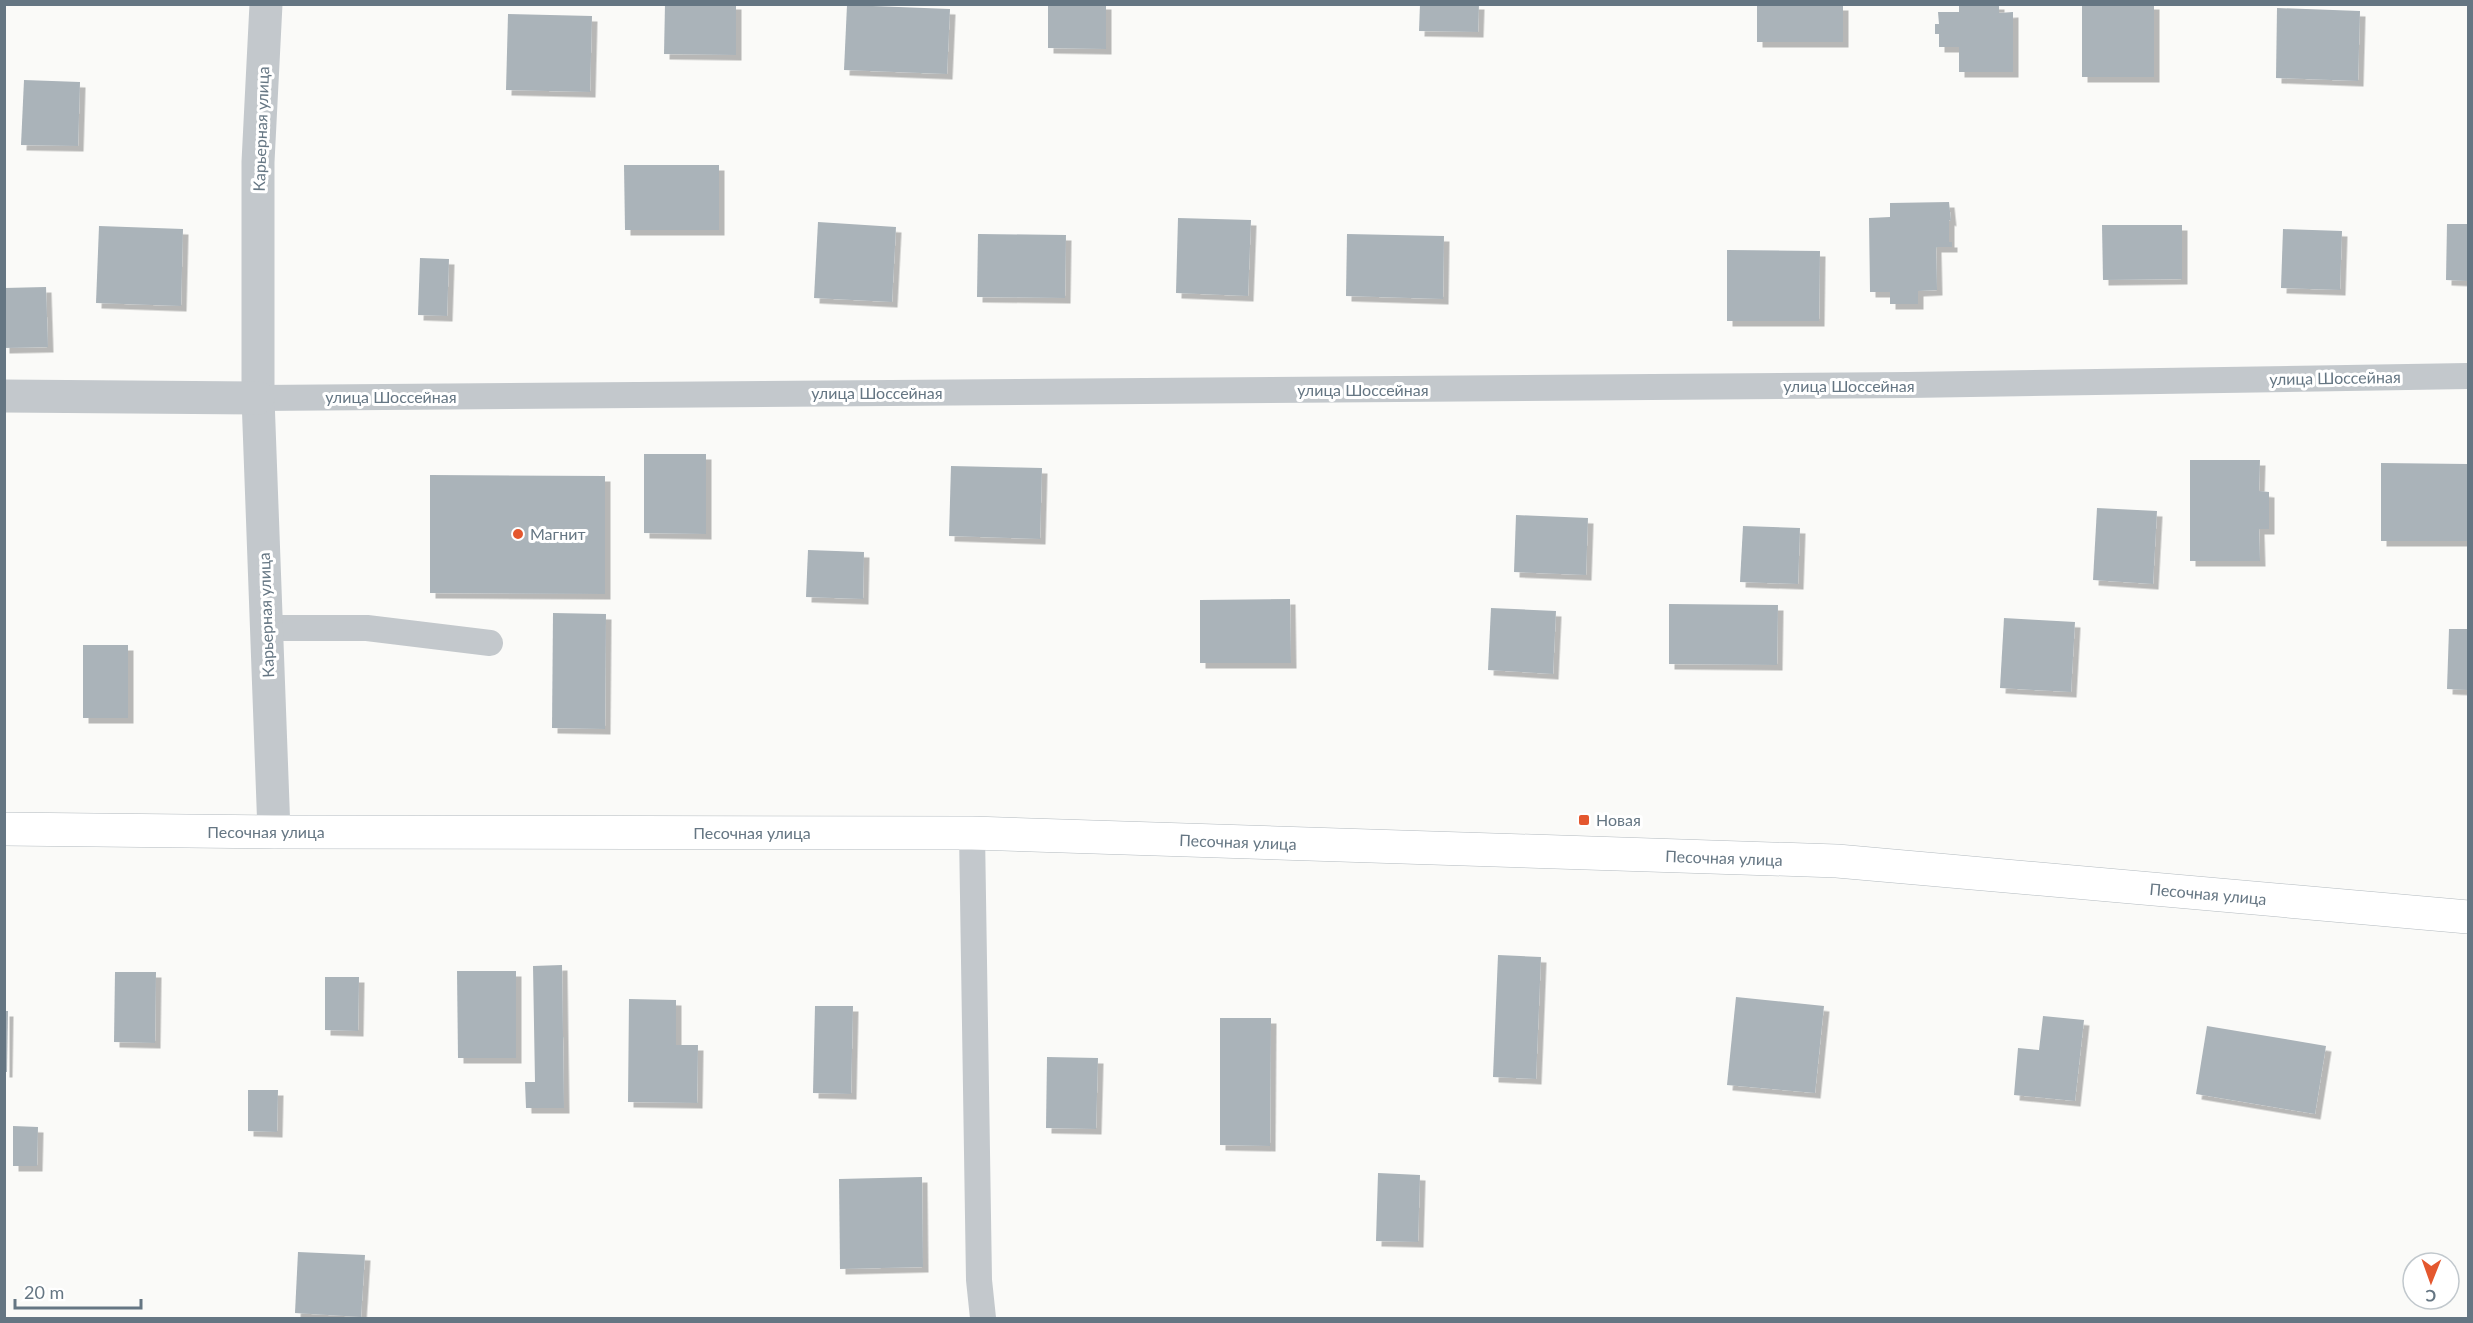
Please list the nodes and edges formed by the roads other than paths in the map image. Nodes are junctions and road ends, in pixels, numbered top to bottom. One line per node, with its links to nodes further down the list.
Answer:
1 (266, 4): 4 (street, Карьерная улица)
2 (2469, 376): 4 (lane, улица Шоссейная)
3 (4, 396): 4 (street)
4 (258, 398): 5 (street, Карьерная улица)
5 (266, 628): 6 (lane); 8 (street, Карьерная улица)
6 (490, 643)
7 (4, 829): 8 (street, Песочная улица)
8 (274, 832): 9 (street, Песочная улица)
9 (972, 833): 10 (street, Песочная улица); 11 (lane)
10 (2469, 917)
11 (983, 1318)

